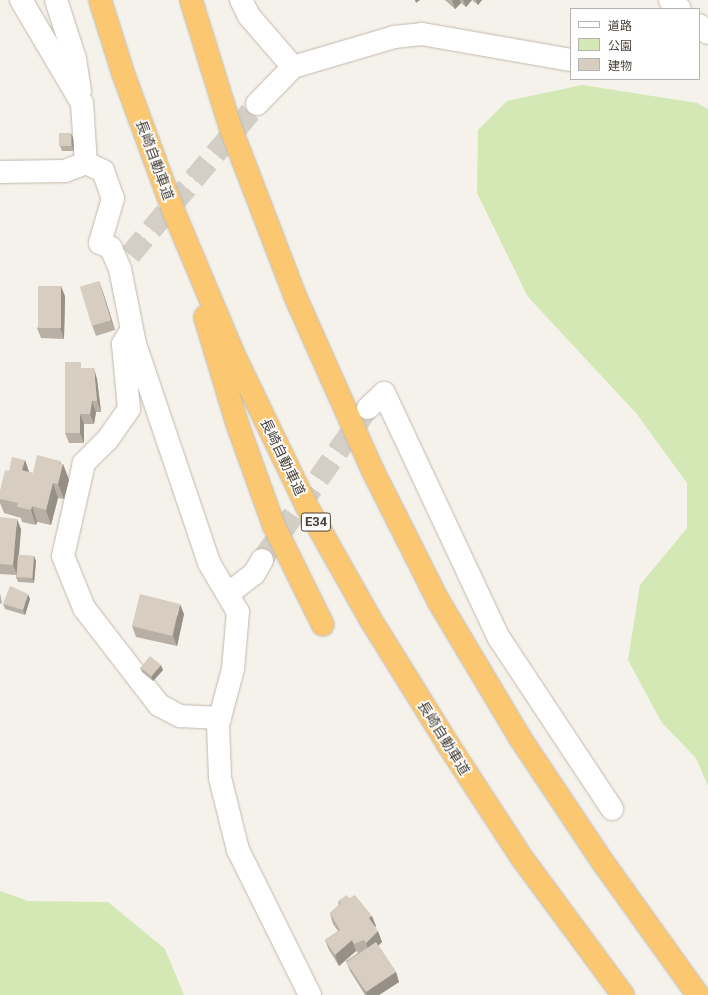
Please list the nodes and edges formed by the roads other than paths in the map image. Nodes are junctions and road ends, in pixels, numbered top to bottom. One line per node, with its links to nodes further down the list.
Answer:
1 (21, 0): 12 (street)
2 (56, 0): 12 (street)
3 (100, 0): 16 (highway, 長崎自動車道 / E34)
4 (191, 0): 26 (highway)
5 (241, 0): 11 (street)
6 (670, 0): 7 (street)
7 (679, 8)
8 (700, 26): 9 (street)
9 (708, 33)
10 (570, 60): 11 (street)
11 (293, 67): 13 (street)
12 (82, 103): 14 (street)
13 (257, 104)
14 (86, 163): 15 (street); 17 (street)
15 (0, 172)
16 (173, 210): 21 (highway); 25 (highway, 長崎自動車道 / E34)
17 (132, 329): 20 (street); 22 (street)
18 (368, 408): 23 (street)
19 (262, 560): 20 (street)
20 (228, 594): 22 (street)
21 (323, 626)
22 (220, 718): 24 (street)
23 (612, 809)
24 (310, 995)
25 (623, 995)
26 (698, 995)

